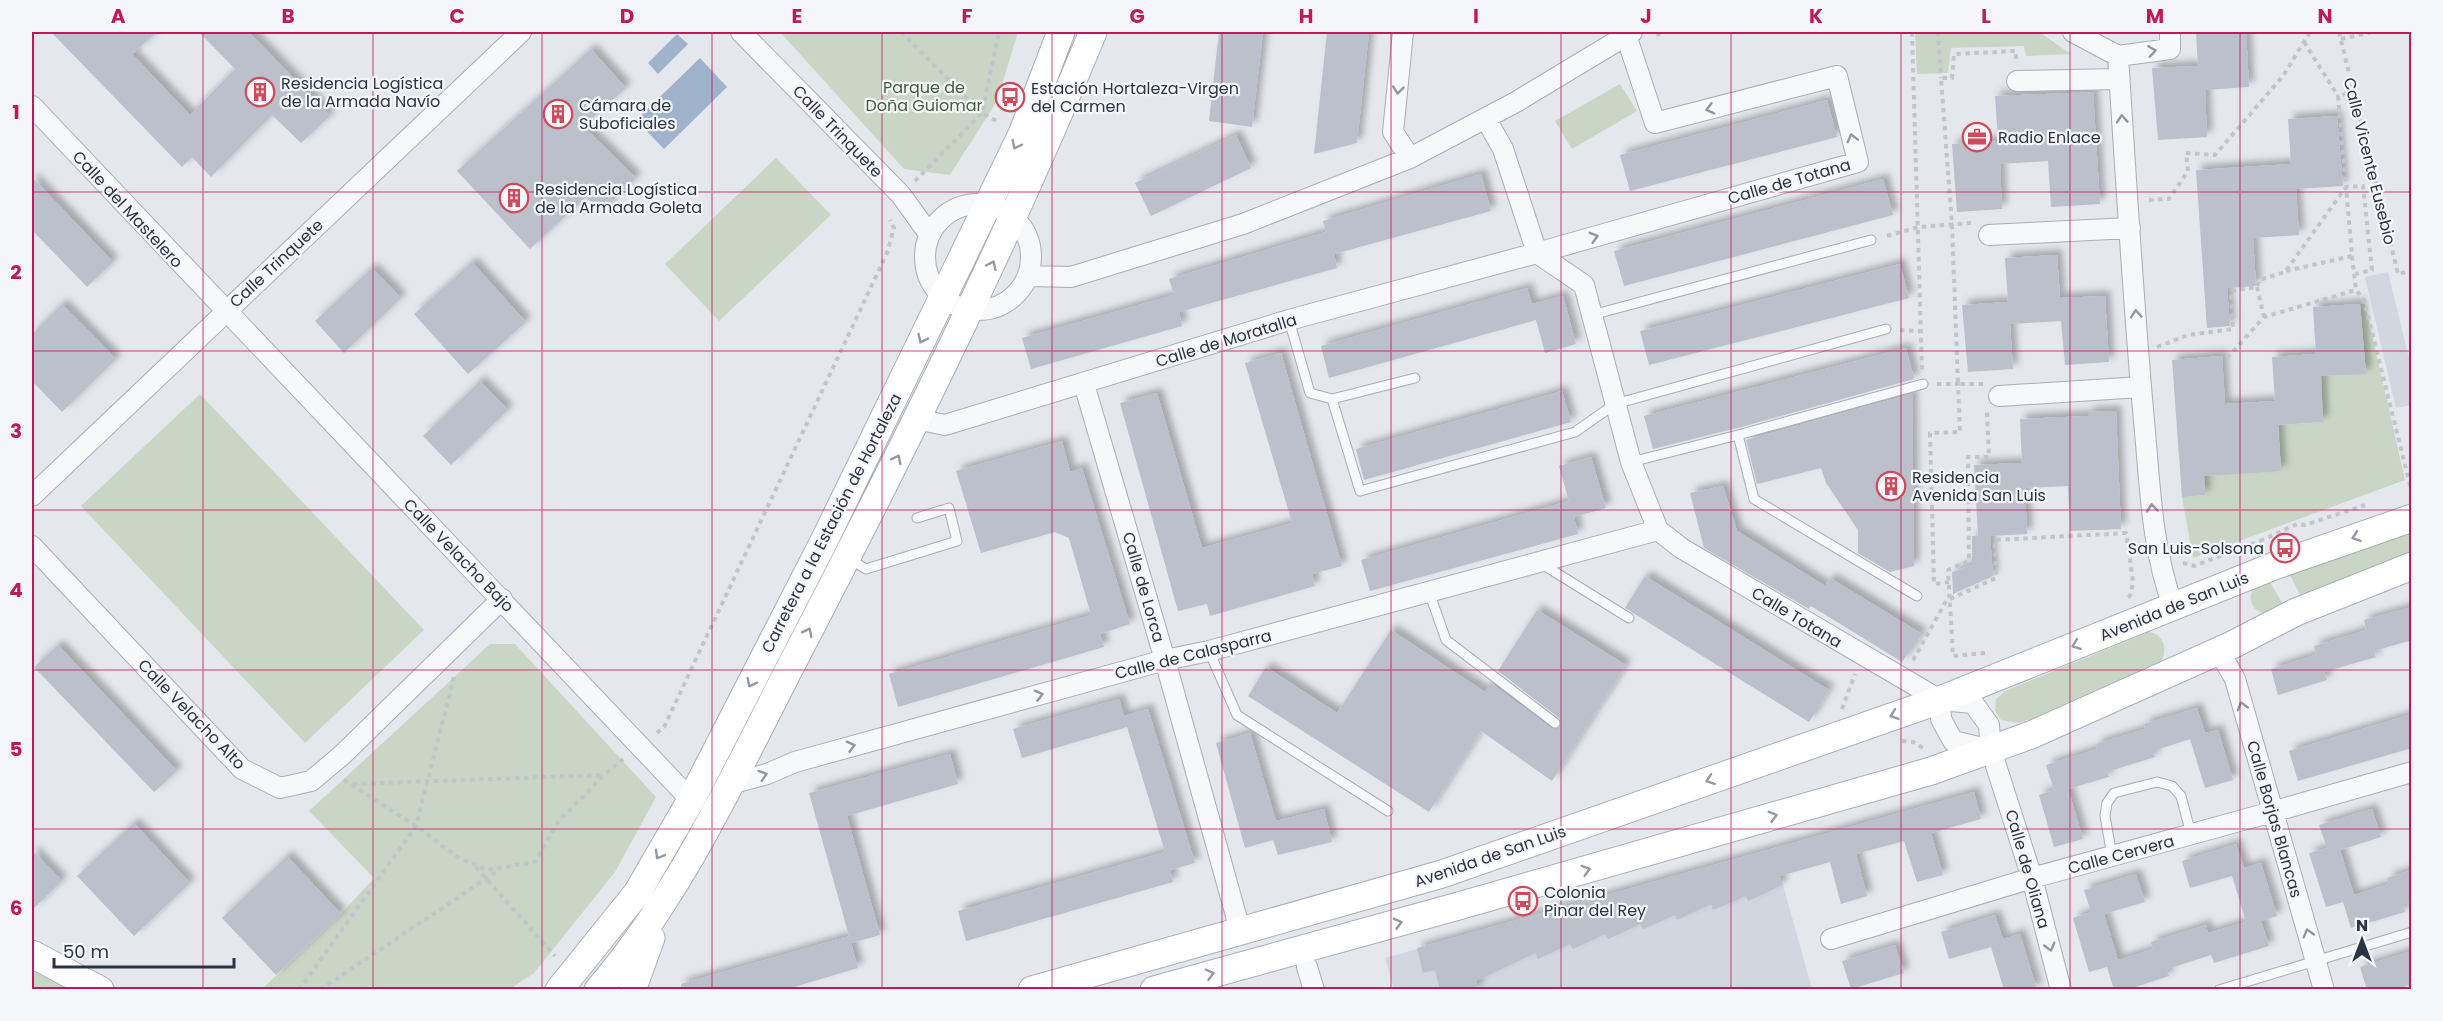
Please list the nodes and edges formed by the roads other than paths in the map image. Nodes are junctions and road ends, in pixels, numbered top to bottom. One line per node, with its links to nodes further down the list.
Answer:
1 (521, 32): 24 (street, Calle Trinquete)
2 (741, 32): 18 (street, Calle Trinquete)
3 (1061, 32): 15 (street, Carretera a la Estación de Hortaleza, one-way to 15)
4 (1094, 32): 16 (street, Carretera a la Estación de Hortaleza)
5 (1403, 32): 14 (street, one-way to 14)
6 (2073, 32): 9 (street)
7 (2170, 32): 9 (street, one-way to 7)
8 (1629, 33): 13 (street); 21 (street, Calle de Totana, one-way to 8)
9 (2118, 56): 10 (street)
10 (2119, 79): 11 (street); 17 (street, one-way to 10)
11 (2017, 81)
12 (32, 106): 24 (street, Calle del Mastelero)
13 (1486, 119): 14 (street); 21 (street)
14 (1410, 158): 22 (street)
15 (986, 205): 16 (street); 18 (street); 23 (street, Carretera a la Estación de Hortaleza)
16 (1014, 218): 22 (street); 25 (street, Carretera a la Estación de Hortaleza, one-way to 16)
17 (2130, 228): 19 (street); 32 (street, one-way to 17)
18 (930, 234): 23 (street)
19 (1989, 234)
20 (1871, 240): 26 (lane)
21 (1537, 253): 26 (street); 27 (street, Calle de Moratalla)
22 (1029, 276): 25 (street)
23 (942, 298): 25 (street); 60 (street, Carretera a la Estación de Hortaleza, one-way to 60)
24 (225, 311): 39 (street, Calle Trinquete); 49 (street, Calle Velacho Bajo)
25 (970, 311): 36 (street, Carretera a la Estación de Hortaleza)
26 (1592, 315): 35 (street)
27 (1289, 320): 30 (street, Calle de Moratalla); 33 (lane)
28 (1886, 329): 35 (lane)
29 (1415, 378): 33 (lane)
30 (1084, 384): 36 (street, Calle de Moratalla); 54 (street, Calle de Lorca)
31 (1923, 384): 37 (lane)
32 (2141, 387): 34 (street); 50 (street, one-way to 32)
33 (1332, 399): 35 (lane)
34 (1993, 402)
35 (1616, 404): 38 (street)
36 (916, 419): 44 (street, Carretera a la Estación de Hortaleza, one-way to 36)
37 (1738, 435): 38 (lane); 48 (lane)
38 (1631, 462): 42 (street)
39 (32, 496)
40 (917, 518): 44 (lane)
41 (2412, 518): 50 (street, Avenida de San Luis, one-way to 50)
42 (1658, 530): 45 (street, Calle de Calasparra); 55 (street, Calle Totana)
43 (32, 546): 49 (street, Calle Velacho Alto)
44 (848, 557): 59 (street, Carretera a la Estación de Hortaleza, one-way to 44)
45 (1540, 562): 47 (street, Calle de Calasparra); 51 (lane)
46 (2412, 566): 53 (street)
47 (1429, 592): 52 (street, Calle de Calasparra); 56 (lane)
48 (1917, 596)
49 (502, 599): 60 (street, Calle Velacho Bajo)
50 (2173, 606): 55 (street, Avenida de San Luis, one-way to 55)
51 (1629, 618)
52 (1209, 651): 54 (street, Calle de Calasparra); 61 (lane)
53 (2219, 651): 57 (street); 62 (street, Calle Borjas Blancas, one-way to 53)
54 (1165, 660): 59 (street, Calle de Calasparra, one-way to 54); 67 (street, Calle de Lorca)
55 (1940, 700): 57 (street); 57 (street, Avenida de San Luis); 67 (street, Avenida de San Luis, one-way to 67)
56 (1555, 723)
57 (1991, 750): 65 (street, Calle de Oliana); 78 (street, one-way to 57)
58 (2412, 772): 62 (street, Calle Cervera)
59 (729, 784): 66 (street, Carretera a la Estación de Hortaleza)
60 (691, 800): 73 (street, Carretera a la Estación de Hortaleza, one-way to 73)
61 (1388, 811)
62 (2272, 812): 63 (street, Calle Cervera); 71 (street, Calle Borjas Blancas, one-way to 62)
63 (2191, 834): 64 (street, Calle Cervera); 64 (lane)
64 (2112, 856): 65 (street, Calle Cervera)
65 (2032, 878): 69 (street, Calle Cervera); 80 (street, Calle de Oliana, one-way to 80)
66 (662, 906): 75 (street, Carretera a la Estación de Hortaleza); 76 (street, Carretera a la Estación de Hortaleza)
67 (1240, 930): 77 (street, Avenida de San Luis)
68 (2412, 932): 71 (lane)
69 (1831, 939)
70 (32, 954): 74 (street)
71 (2316, 960): 81 (lane); 82 (street, Calle Borjas Blancas)
72 (1307, 967): 79 (street)
73 (565, 982)
74 (100, 990)
75 (598, 990)
76 (632, 990)
77 (1032, 990)
78 (1154, 990)
79 (1314, 990)
80 (2061, 990)
81 (2219, 990)
82 (2324, 990)

